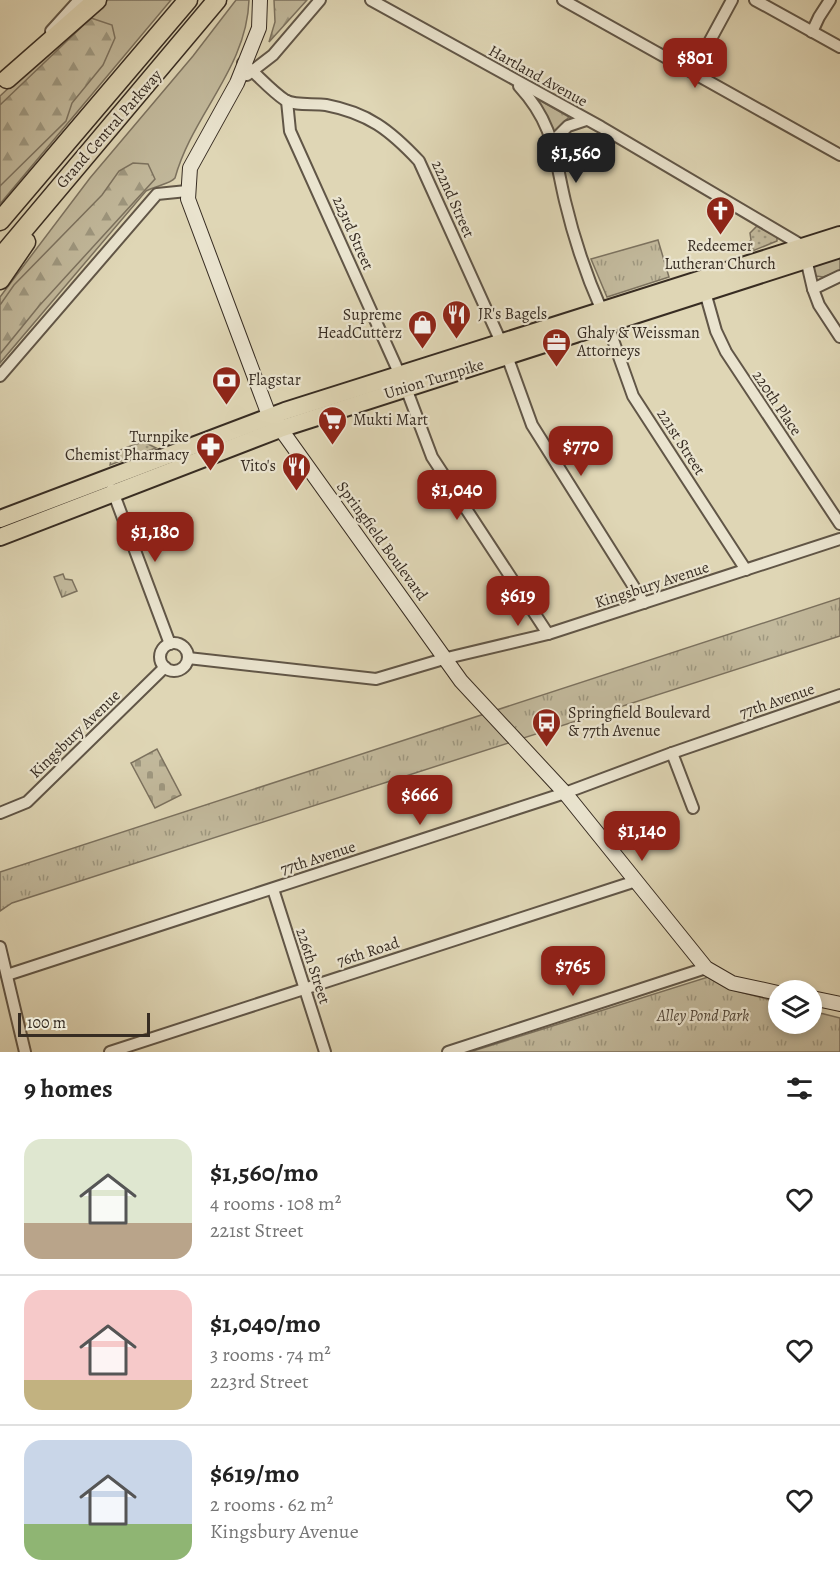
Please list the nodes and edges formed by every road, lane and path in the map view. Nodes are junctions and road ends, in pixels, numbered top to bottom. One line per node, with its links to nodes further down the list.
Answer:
1 (79, 0): 18 (street)
2 (97, 0): 18 (highway)
3 (188, 0): 24 (highway, Grand Central Parkway)
4 (217, 0): 14 (highway, Grand Central Parkway)
5 (260, 0): 15 (main road, Springfield Boulevard)
6 (320, 0): 15 (street)
7 (371, 0): 17 (street, Hartland Avenue)
8 (563, 0): 16 (street)
9 (732, 0): 16 (street)
10 (755, 0): 12 (street)
11 (830, 0): 12 (street)
12 (812, 32): 13 (street)
13 (840, 47)
14 (166, 62): 28 (highway, Grand Central Parkway); 30 (highway)
15 (248, 67): 19 (street); 23 (main road, Springfield Boulevard)
16 (693, 72): 22 (street)
17 (513, 80): 20 (street, Hartland Avenue); 21 (street, 221st Street)
18 (4, 82)
19 (287, 101): 35 (street, 222nd Street); 37 (street, 223rd Street)
20 (586, 120): 21 (street); 27 (street, Hartland Avenue)
21 (553, 141): 33 (street, 221st Street)
22 (840, 155)
23 (187, 191): 36 (street); 38 (main road, Springfield Boulevard)
24 (0, 221)
25 (840, 234): 27 (main road, Union Turnpike)
26 (840, 249): 27 (main road, Union Turnpike)
27 (805, 252): 31 (street); 32 (main road, Union Turnpike); 33 (main road, Union Turnpike)
28 (0, 258)
29 (840, 276): 31 (street)
30 (0, 280)
31 (813, 289): 34 (street)
32 (705, 291): 33 (main road, Union Turnpike); 41 (street, 220th Place)
33 (604, 317): 35 (main road, Union Turnpike); 44 (street, 221st Street)
34 (840, 337)
35 (504, 349): 37 (main road, Union Turnpike); 45 (street, 222nd Street)
36 (0, 376)
37 (403, 381): 38 (main road, Union Turnpike); 46 (street, 223rd Street)
38 (276, 422): 39 (main road, Union Turnpike); 49 (main road, Springfield Boulevard)
39 (111, 485): 40 (main road, Union Turnpike); 42 (main road, Union Turnpike); 47 (street)
40 (0, 519)
41 (840, 524)
42 (0, 537)
43 (840, 539): 44 (street, Kingsbury Avenue)
44 (746, 570): 45 (street, Kingsbury Avenue)
45 (644, 603): 46 (street, Kingsbury Avenue)
46 (548, 634): 49 (street, Kingsbury Avenue)
47 (170, 644): 48 (street); 50 (street)
48 (188, 658): 49 (street, Kingsbury Avenue); 50 (street)
49 (447, 658): 53 (main road, Springfield Boulevard)
50 (165, 667): 55 (street, Kingsbury Avenue)
51 (840, 695): 52 (street, 77th Avenue)
52 (672, 753): 53 (street, 77th Avenue); 54 (street)
53 (565, 793): 56 (main road, Springfield Boulevard); 57 (street, 77th Avenue)
54 (693, 808)
55 (0, 813)
56 (636, 881): 59 (main road, Springfield Boulevard); 61 (street, 76th Road)
57 (273, 889): 60 (street, 77th Avenue); 61 (street, 226th Street)
58 (0, 947): 60 (street)
59 (706, 968): 62 (main road, Springfield Boulevard); 68 (street)
60 (7, 975): 65 (street)
61 (305, 988): 66 (street, 76th Road); 67 (street, 226th Street)
62 (768, 991)
63 (822, 1000): 64 (main road)
64 (840, 1004)
65 (25, 1052)
66 (110, 1052)
67 (326, 1052)
68 (448, 1052)

